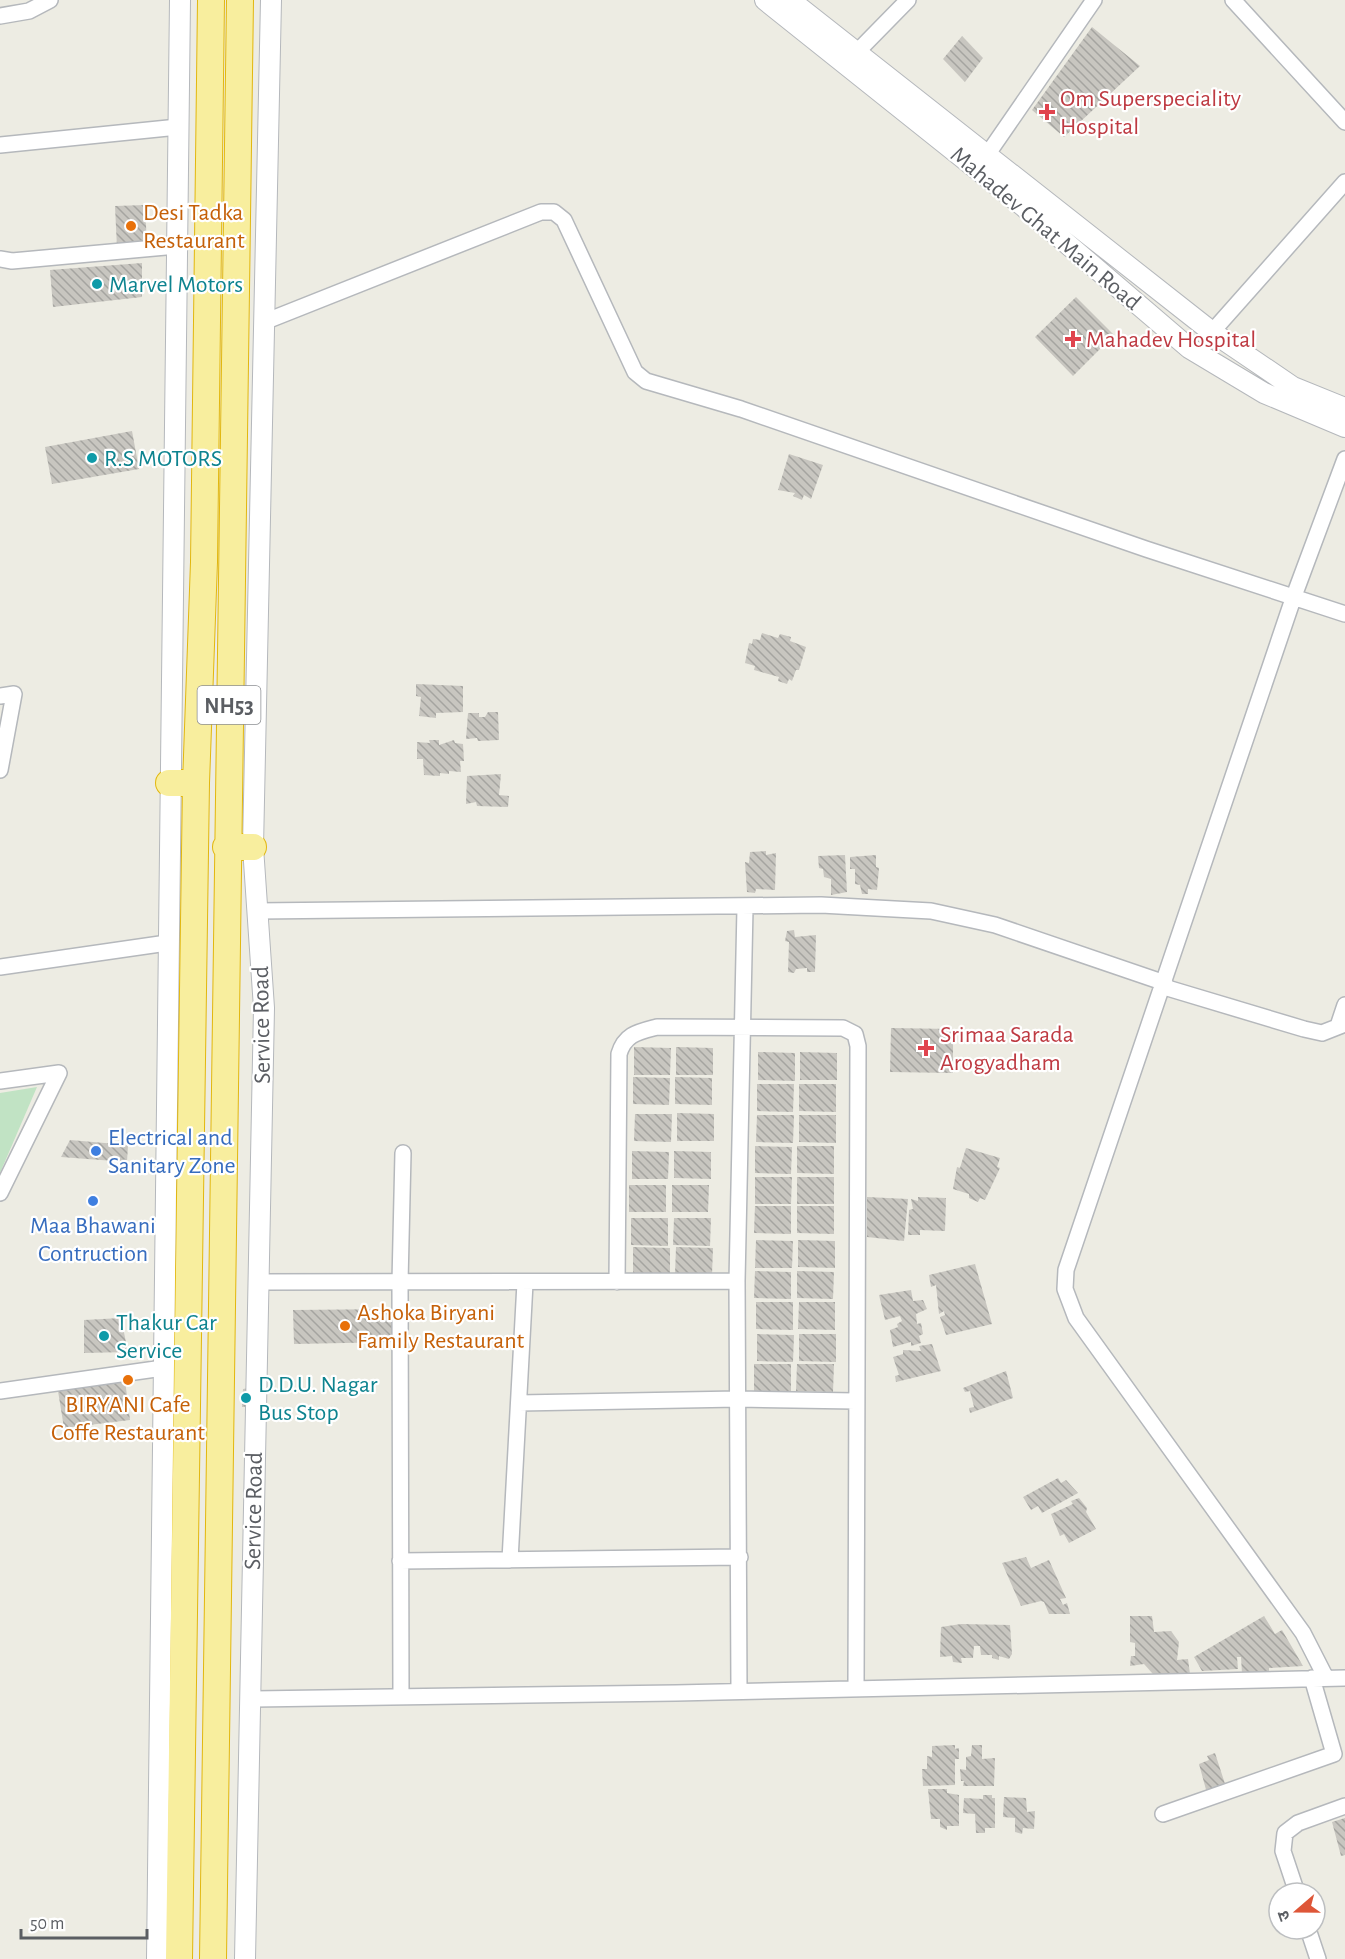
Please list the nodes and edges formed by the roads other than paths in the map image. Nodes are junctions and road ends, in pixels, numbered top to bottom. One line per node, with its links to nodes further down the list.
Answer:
1 (50, 0): 11 (street)
2 (180, 0): 14 (street)
3 (211, 0): 30 (highway, NH53)
4 (240, 0): 31 (highway, NH53)
5 (271, 0): 20 (street, Service Road)
6 (765, 0): 23 (street, Mahadev Ghat Main Road)
7 (790, 0): 12 (street)
8 (908, 0): 12 (street)
9 (1094, 0): 16 (street)
10 (1233, 0): 13 (street)
11 (0, 16)
12 (856, 53): 16 (street)
13 (1345, 122)
14 (178, 127): 15 (street); 18 (street)
15 (1, 143)
16 (987, 155): 21 (street)
17 (1345, 182): 21 (street)
18 (177, 246): 19 (street); 29 (street)
19 (0, 259)
20 (264, 322): 25 (street); 32 (street, Service Road)
21 (1212, 332): 22 (street)
22 (1345, 408)
23 (1345, 427)
24 (1345, 459): 25 (street)
25 (1294, 597): 26 (street); 37 (street)
26 (1345, 614)
27 (0, 696): 28 (street)
28 (0, 770)
29 (169, 783): 30 (highway); 35 (street)
30 (196, 783): 68 (highway, NH53)
31 (226, 847): 32 (highway); 69 (highway, NH53)
32 (253, 847): 34 (street, Service Road)
33 (745, 908): 34 (street); 37 (street); 40 (street)
34 (257, 911): 45 (street, Service Road)
35 (167, 943): 36 (street); 49 (street)
36 (0, 967)
37 (1164, 985): 39 (street); 57 (street)
38 (1345, 1005): 39 (street)
39 (1341, 1025)
40 (742, 1026): 44 (street); 47 (street); 52 (street)
41 (0, 1082): 43 (street)
42 (403, 1153): 46 (street)
43 (0, 1193)
44 (737, 1281): 47 (street); 51 (street)
45 (258, 1282): 46 (street); 62 (street, Service Road)
46 (400, 1282): 48 (street); 56 (street)
47 (617, 1282): 48 (street)
48 (525, 1283): 53 (street)
49 (163, 1368): 50 (street); 67 (street)
50 (0, 1391)
51 (738, 1399): 52 (street); 53 (street); 54 (street)
52 (855, 1401): 59 (street)
53 (519, 1403): 55 (street)
54 (740, 1557): 55 (street); 60 (street)
55 (510, 1560): 56 (street)
56 (400, 1561): 61 (street)
57 (1319, 1678): 58 (street); 59 (street); 64 (street)
58 (1345, 1678)
59 (856, 1687): 60 (street)
60 (739, 1690): 61 (street)
61 (401, 1696): 62 (street)
62 (249, 1698): 70 (street, Service Road)
63 (1345, 1806): 65 (street)
64 (1162, 1814)
65 (1293, 1881)
66 (1312, 1941): 71 (street)
67 (157, 1959)
68 (179, 1959)
69 (213, 1959)
70 (245, 1959)
71 (1318, 1959)

